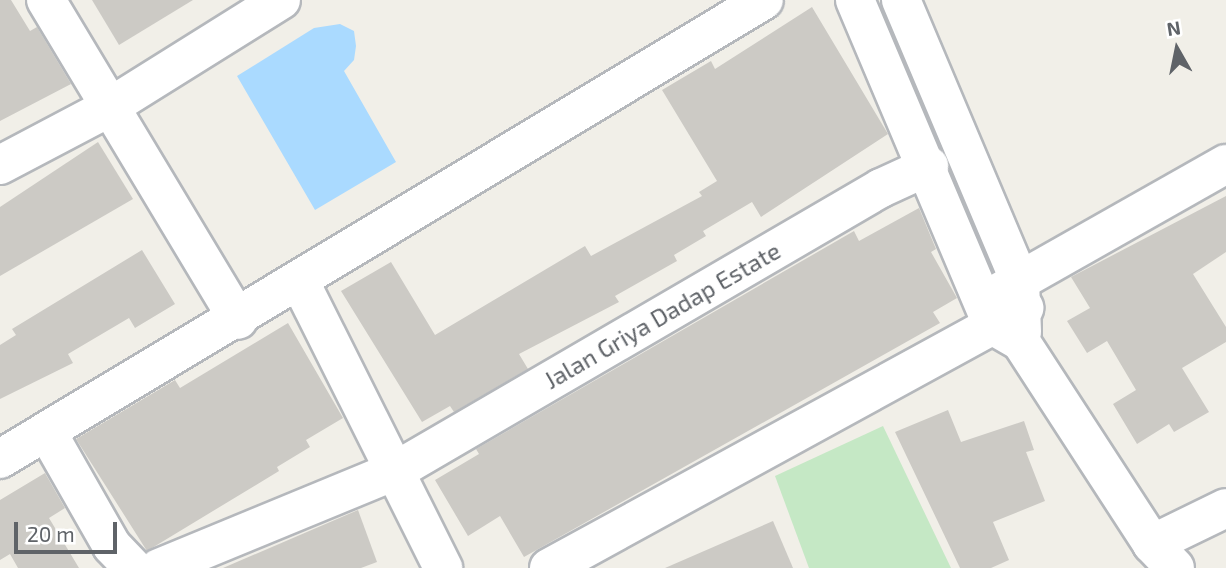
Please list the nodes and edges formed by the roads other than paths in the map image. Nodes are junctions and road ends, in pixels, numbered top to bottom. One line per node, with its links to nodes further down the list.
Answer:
1 (46, 0): 6 (street)
2 (281, 0): 6 (street)
3 (764, 0): 10 (street)
4 (855, 0): 9 (street)
5 (901, 0): 11 (street)
6 (108, 108): 8 (street); 12 (street)
7 (1226, 164): 11 (street)
8 (0, 165)
9 (929, 166): 11 (street); 15 (street, Jalan Griya Dadap Estate)
10 (300, 282): 12 (street); 15 (street)
11 (1008, 311): 17 (street); 21 (street)
12 (238, 320): 13 (street)
13 (47, 432): 14 (street); 18 (street)
14 (0, 459)
15 (397, 470): 19 (street, Jalan Griya Dadap Estate); 20 (street)
16 (1226, 508): 17 (street)
17 (1163, 556)
18 (132, 568)
19 (159, 568)
20 (443, 568)
21 (549, 568)

